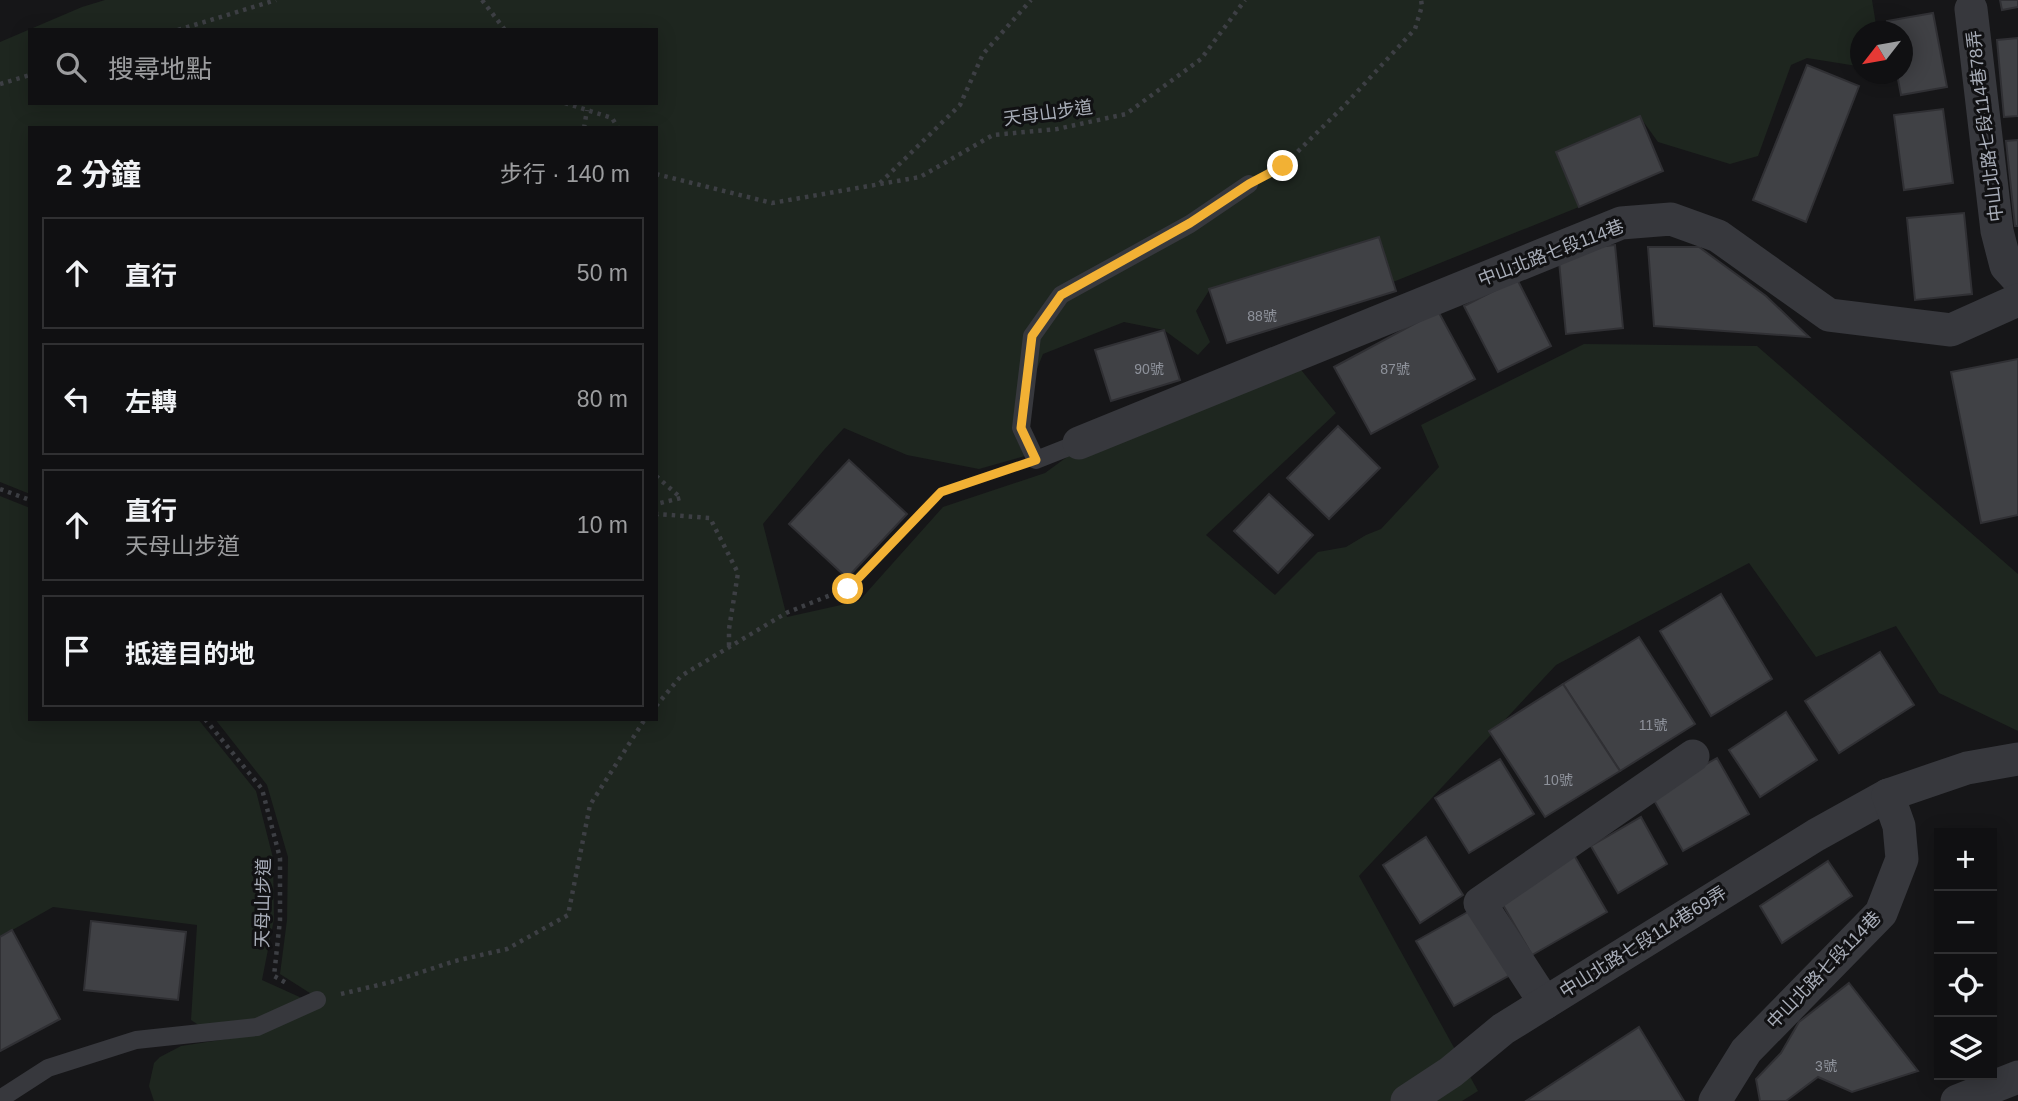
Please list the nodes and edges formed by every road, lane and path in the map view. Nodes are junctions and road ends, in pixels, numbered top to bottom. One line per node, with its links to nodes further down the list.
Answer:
1 (276, 0): 7 (path)
2 (482, 0): 8 (path)
3 (1031, 0): 16 (path)
4 (1245, 0): 16 (path, 天母山步道)
5 (1421, 0): 17 (path)
6 (1971, 9): 18 (street, 中山北路七段114巷78弄)
7 (185, 28)
8 (503, 28)
9 (28, 76): 10 (path)
10 (0, 84)
11 (571, 105): 12 (path)
12 (587, 110): 13 (path); 14 (path)
13 (584, 126)
14 (617, 126)
15 (658, 174): 16 (path, 天母山步道)
16 (880, 184)
17 (1249, 184): 21 (lane)
18 (2018, 279)
19 (2018, 300): 20 (street, 中山北路七段114巷)
20 (1079, 443): 21 (lane)
21 (1036, 460): 27 (path)
22 (658, 478): 25 (path)
23 (0, 489): 24 (path)
24 (28, 499)
25 (658, 504)
26 (658, 514): 27 (path)
27 (729, 647): 28 (path)
28 (658, 704)
29 (207, 721): 34 (path, 天母山步道)
30 (644, 721): 34 (path)
31 (1693, 756): 35 (street)
32 (2018, 759): 33 (street)
33 (1888, 795): 35 (street, 中山北路七段114巷69弄); 39 (street, 中山北路七段114巷)
34 (317, 1000): 37 (lane)
35 (1545, 1003): 38 (street, 中山北路七段114巷69弄)
36 (2018, 1077): 40 (street)
37 (0, 1098)
38 (1407, 1101)
39 (1715, 1101)
40 (1956, 1101)

